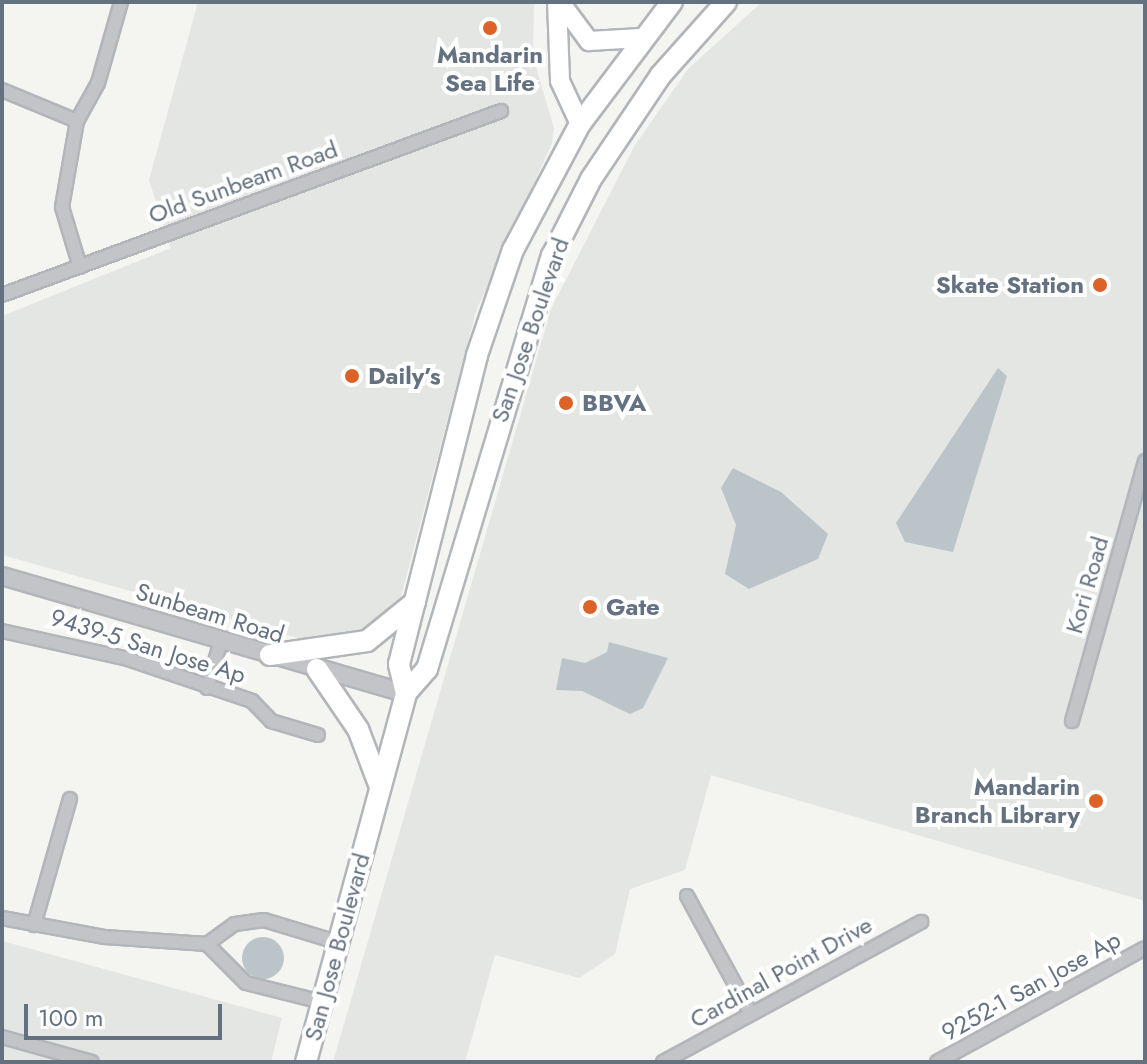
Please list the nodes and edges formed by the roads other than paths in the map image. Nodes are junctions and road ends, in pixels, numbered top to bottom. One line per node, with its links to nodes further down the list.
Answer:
1 (121, 2): 8 (street)
2 (559, 2): 5 (main road); 9 (main road)
3 (672, 2): 5 (main road, San Jose Boulevard)
4 (726, 2): 20 (main road, San Jose Boulevard)
5 (641, 38): 9 (main road, San Jose Boulevard)
6 (2, 90): 8 (street)
7 (501, 111): 10 (street, Old Sunbeam Road)
8 (77, 121): 10 (street)
9 (580, 124): 14 (main road, San Jose Boulevard)
10 (80, 267): 11 (street, Old Sunbeam Road)
11 (2, 295)
12 (1145, 461): 21 (street, Kori Road)
13 (2, 576): 16 (street, Sunbeam Road)
14 (415, 602): 17 (main road); 20 (main road, San Jose Boulevard)
15 (2, 631): 19 (street, 9439-5 San Jose Ap)
16 (221, 641): 17 (street, Sunbeam Road); 19 (street)
17 (270, 655): 18 (street, Sunbeam Road)
18 (317, 669): 20 (street, Sunbeam Road); 23 (main road)
19 (207, 688): 22 (street, 9439-5 San Jose Ap)
20 (406, 693): 23 (main road, San Jose Boulevard)
21 (1072, 721)
22 (318, 735)
23 (380, 787): 29 (main road, San Jose Boulevard)
24 (70, 799): 28 (street)
25 (687, 896): 33 (street)
26 (2, 918): 28 (street)
27 (921, 922): 33 (street, Cardinal Point Drive)
28 (34, 925): 30 (street)
29 (337, 942): 30 (street); 32 (main road, San Jose Boulevard)
30 (207, 944): 32 (street)
31 (1145, 948): 38 (street, 9252-1 San Jose Ap)
32 (322, 1002): 36 (main road, San Jose Boulevard)
33 (751, 1014): 37 (street, Cardinal Point Drive)
34 (2, 1037): 35 (street)
35 (92, 1062)
36 (306, 1062)
37 (663, 1062)
38 (940, 1062)

